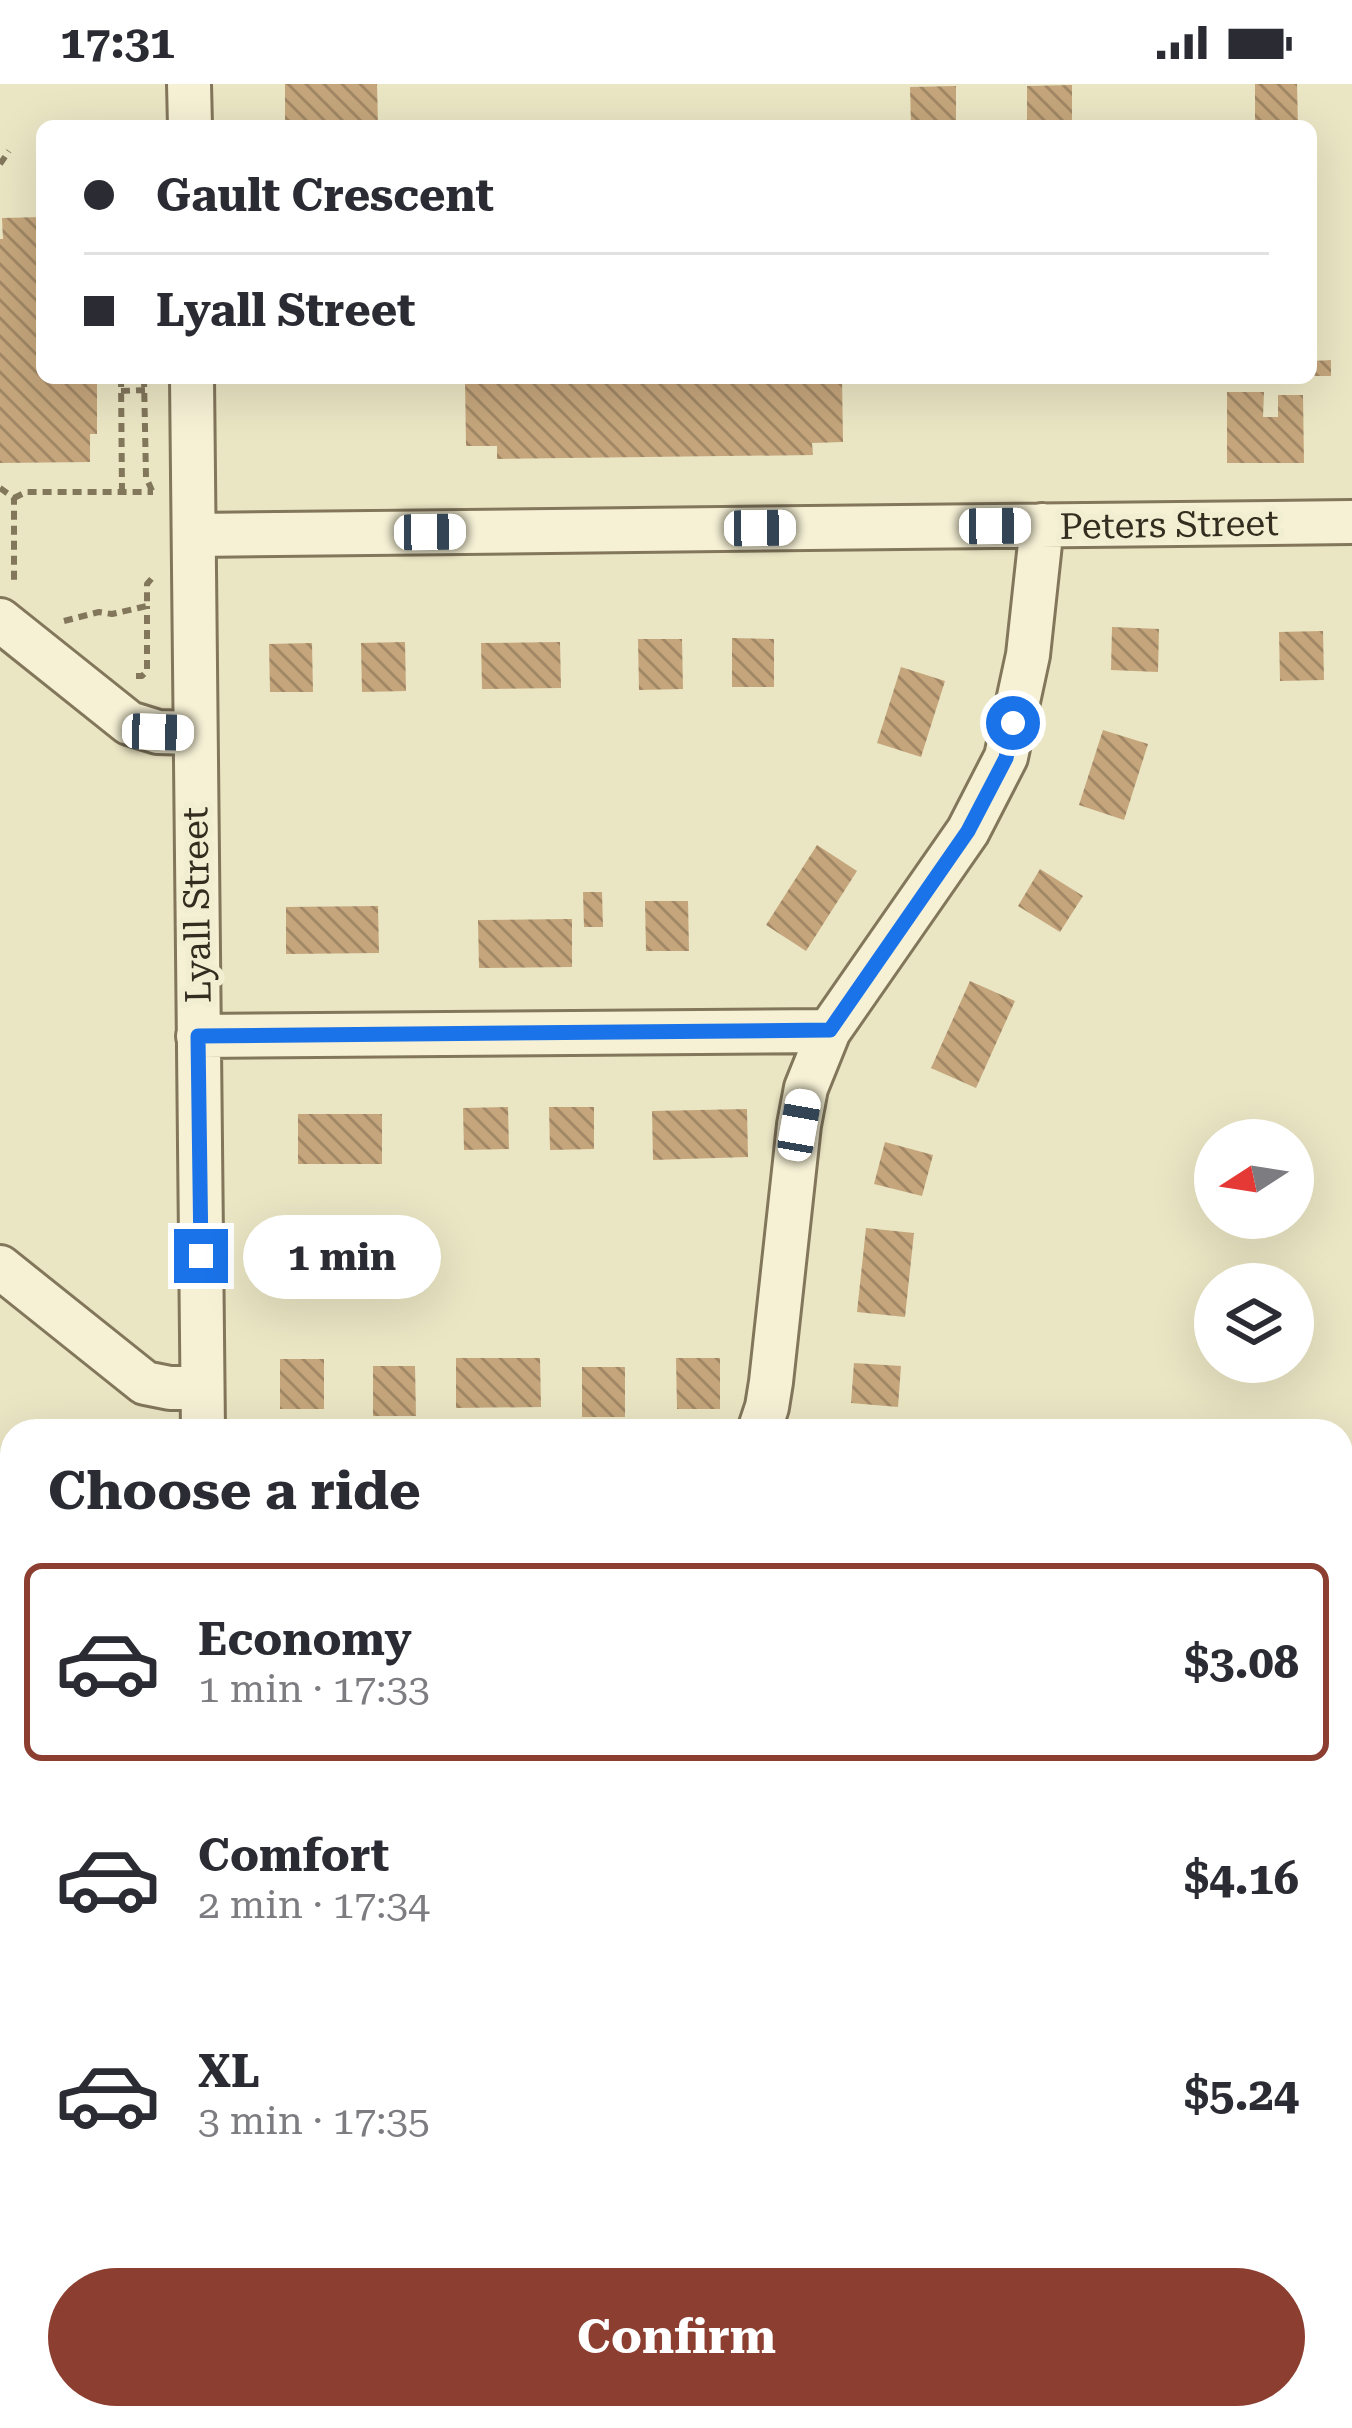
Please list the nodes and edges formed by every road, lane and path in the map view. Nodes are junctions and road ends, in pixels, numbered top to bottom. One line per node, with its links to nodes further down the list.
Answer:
1 (189, 84): 2 (street)
2 (190, 120)
3 (9, 151): 4 (path)
4 (0, 164)
5 (122, 384): 9 (path)
6 (144, 384): 8 (path)
7 (190, 384): 12 (street, Lyall Street)
8 (145, 390): 9 (path); 12 (path)
9 (122, 391): 11 (path)
10 (0, 488): 13 (path)
11 (122, 492): 12 (path); 13 (path)
12 (168, 493): 16 (street, Lyall Street)
13 (14, 498): 18 (path)
14 (1352, 522): 15 (street, Peters Street)
15 (1042, 525): 16 (street, Peters Street); 23 (street)
16 (194, 535): 22 (street, Lyall Street)
17 (160, 571): 19 (path)
18 (7, 600): 22 (street)
19 (147, 606): 20 (path); 21 (path)
20 (81, 635)
21 (134, 676)
22 (194, 733): 24 (street, Lyall Street)
23 (830, 1030): 24 (street); 28 (street)
24 (198, 1036): 26 (street, Lyall Street)
25 (0, 1267): 26 (street)
26 (202, 1388): 27 (street, Lyall Street)
27 (203, 1419)
28 (763, 1419)

